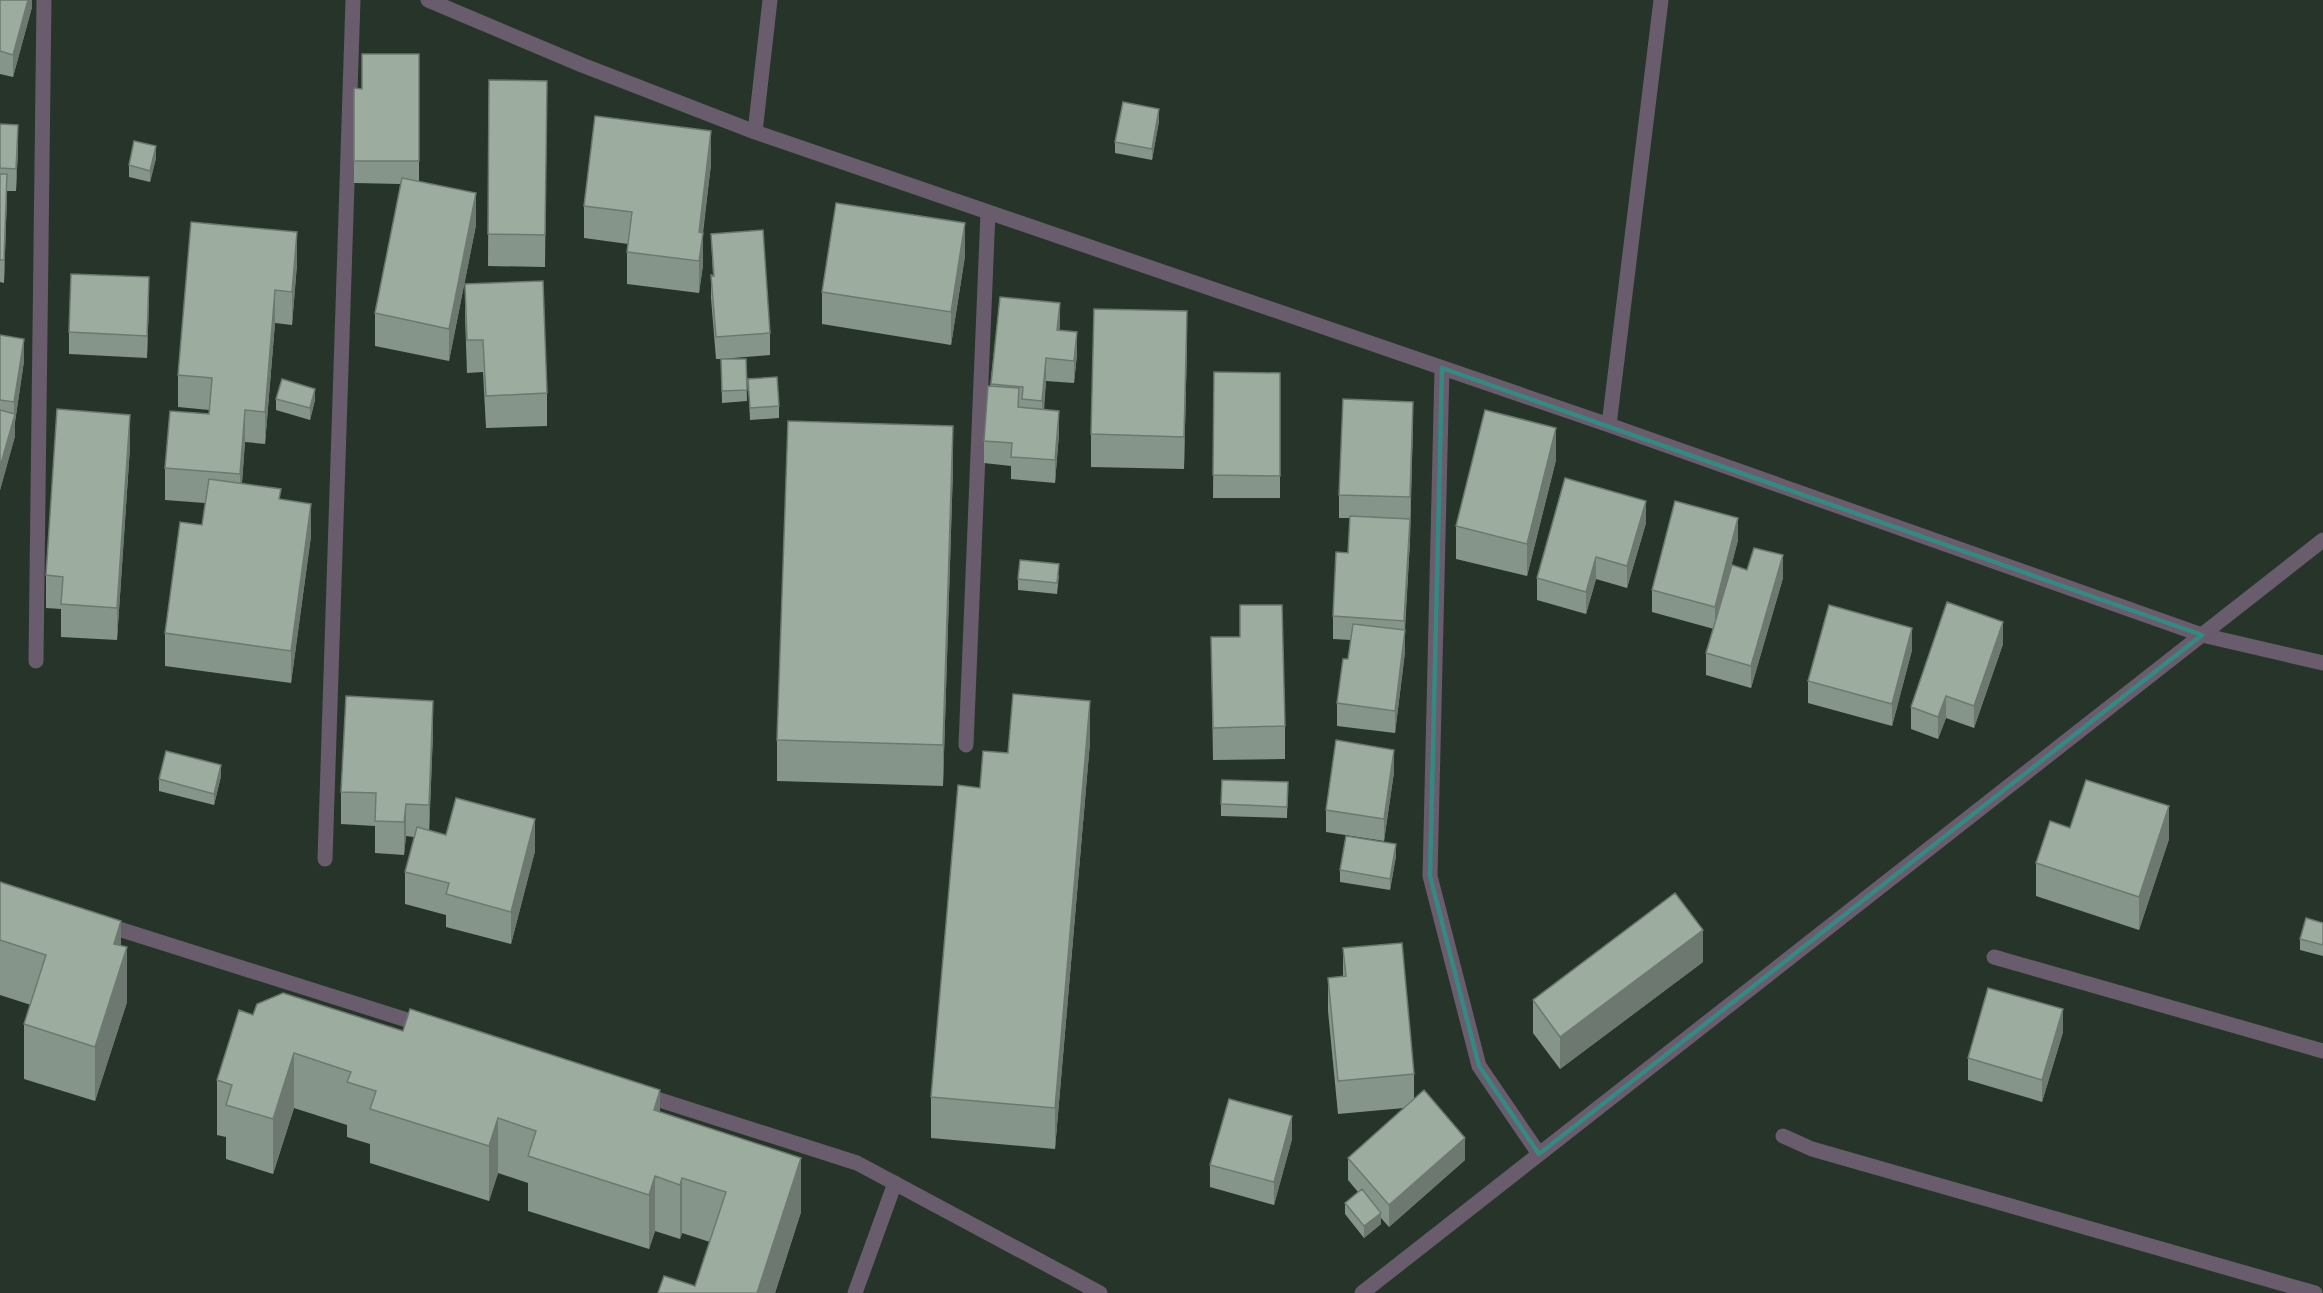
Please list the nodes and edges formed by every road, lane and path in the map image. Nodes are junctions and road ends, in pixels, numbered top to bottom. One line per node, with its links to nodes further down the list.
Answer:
1 (44, 0): 12 (street)
2 (353, 0): 15 (street)
3 (428, 0): 6 (street)
4 (770, 0): 6 (street)
5 (1661, 0): 9 (street)
6 (755, 132): 7 (street)
7 (988, 212): 8 (street); 14 (street)
8 (1442, 368): 9 (street); 22 (street)
9 (1609, 425): 11 (street)
10 (2323, 540): 11 (street)
11 (2202, 635): 13 (street); 22 (street)
12 (36, 661)
13 (2323, 663)
14 (966, 745)
15 (325, 859)
16 (91, 920): 18 (street)
17 (1994, 957): 19 (street)
18 (445, 1032)
19 (2323, 1052)
20 (628, 1090): 23 (street)
21 (1783, 1136): 27 (street)
22 (1539, 1154): 26 (street)
23 (895, 1183): 24 (street); 25 (street)
24 (855, 1293)
25 (1100, 1293)
26 (1362, 1293)
27 (2315, 1293)

